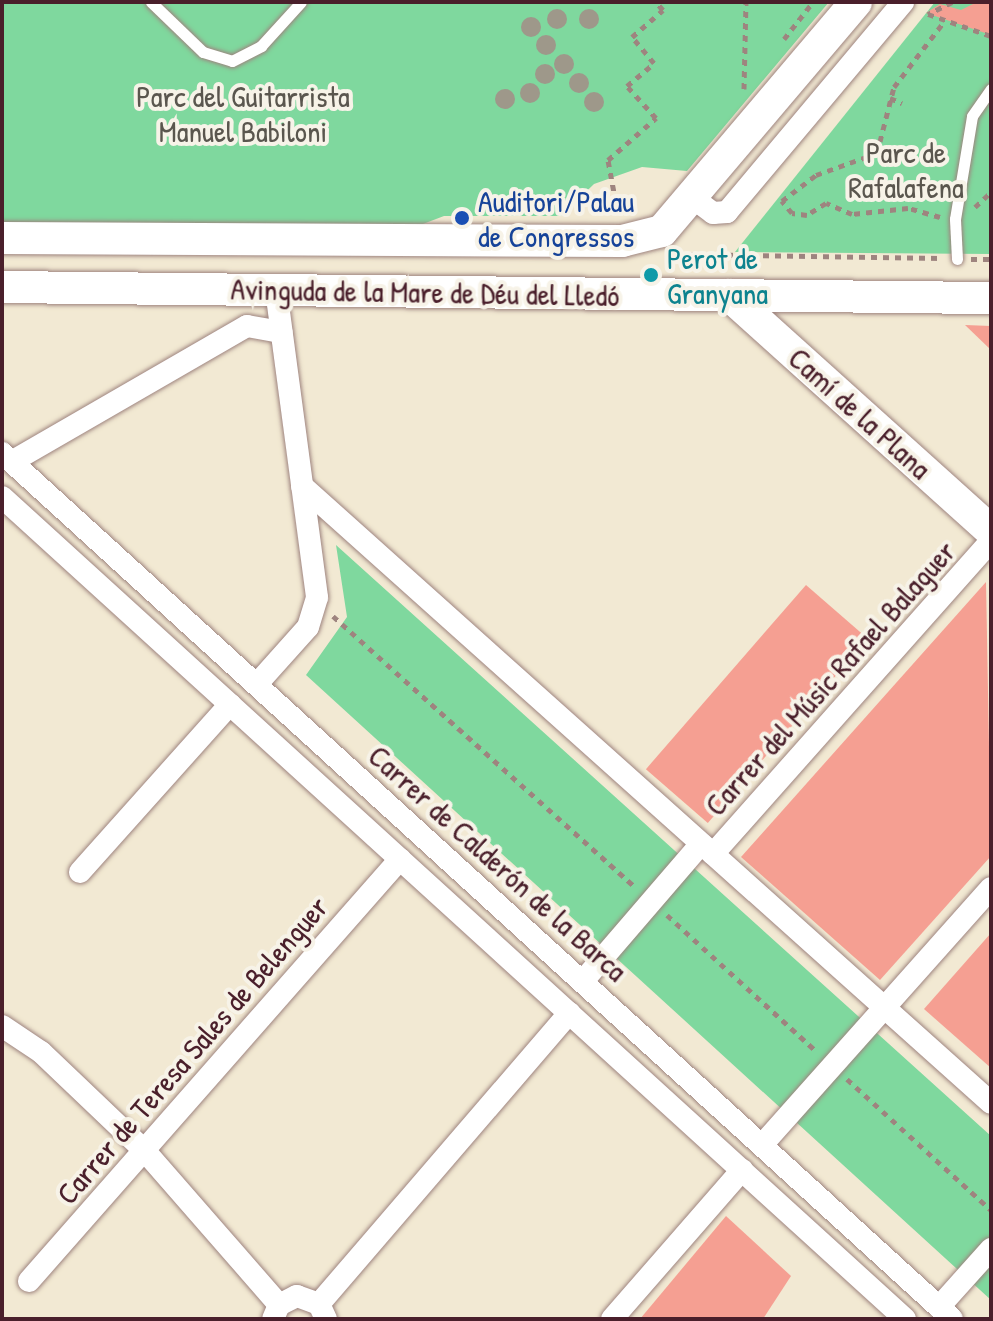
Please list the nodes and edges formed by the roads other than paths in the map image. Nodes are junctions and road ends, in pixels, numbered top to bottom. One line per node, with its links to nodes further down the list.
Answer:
1 (151, 2): 2 (lane)
2 (301, 2)
3 (856, 2): 6 (street, Avinguda de la Mare de Déu del Lledó)
4 (903, 2): 6 (street)
5 (991, 89): 8 (lane)
6 (693, 198): 7 (street, Avinguda de la Mare de Déu del Lledó)
7 (2, 238)
8 (957, 259)
9 (2, 287): 10 (street, Avinguda de la Mare de Déu del Lledó)
10 (276, 290): 11 (street, Avinguda de la Mare de Déu del Lledó); 13 (street)
11 (729, 295): 12 (street, Avinguda de la Mare de Déu del Lledó); 17 (street, Camí de la Plana)
12 (991, 298)
13 (281, 332): 14 (street); 15 (street)
14 (8, 457): 19 (street, Carrer de Calderón de la Barca)
15 (302, 486): 19 (street); 21 (street)
16 (2, 497): 20 (street, Carrer de Calderón de la Barca)
17 (991, 531)
18 (991, 541): 21 (street, Carrer del Músic Rafael Balaguer)
19 (257, 684): 25 (street, Carrer de Calderón de la Barca)
20 (230, 704): 22 (street, Carrer de Calderón de la Barca); 23 (street)
21 (707, 849): 25 (street, Carrer del Músic Rafael Balaguer); 26 (street)
22 (400, 859): 27 (street, Carrer de Calderón de la Barca); 31 (street, Carrer de Teresa Sales de Belenguer)
23 (80, 872)
24 (991, 888): 26 (street)
25 (583, 981): 30 (street, Carrer de Calderón de la Barca)
26 (884, 1008): 29 (street); 30 (street)
27 (569, 1013): 32 (street, Carrer de Calderón de la Barca); 35 (street)
28 (2, 1026): 31 (street)
29 (991, 1103)
30 (762, 1145): 37 (street, Carrer de Calderón de la Barca)
31 (144, 1150): 34 (street, Carrer de Teresa Sales de Belenguer); 36 (street)
32 (742, 1170): 38 (street); 39 (street, Carrer de Calderón de la Barca)
33 (991, 1249): 37 (street)
34 (29, 1281)
35 (322, 1311): 36 (street)
36 (276, 1312)
37 (946, 1313)
38 (612, 1319)
39 (905, 1319)

